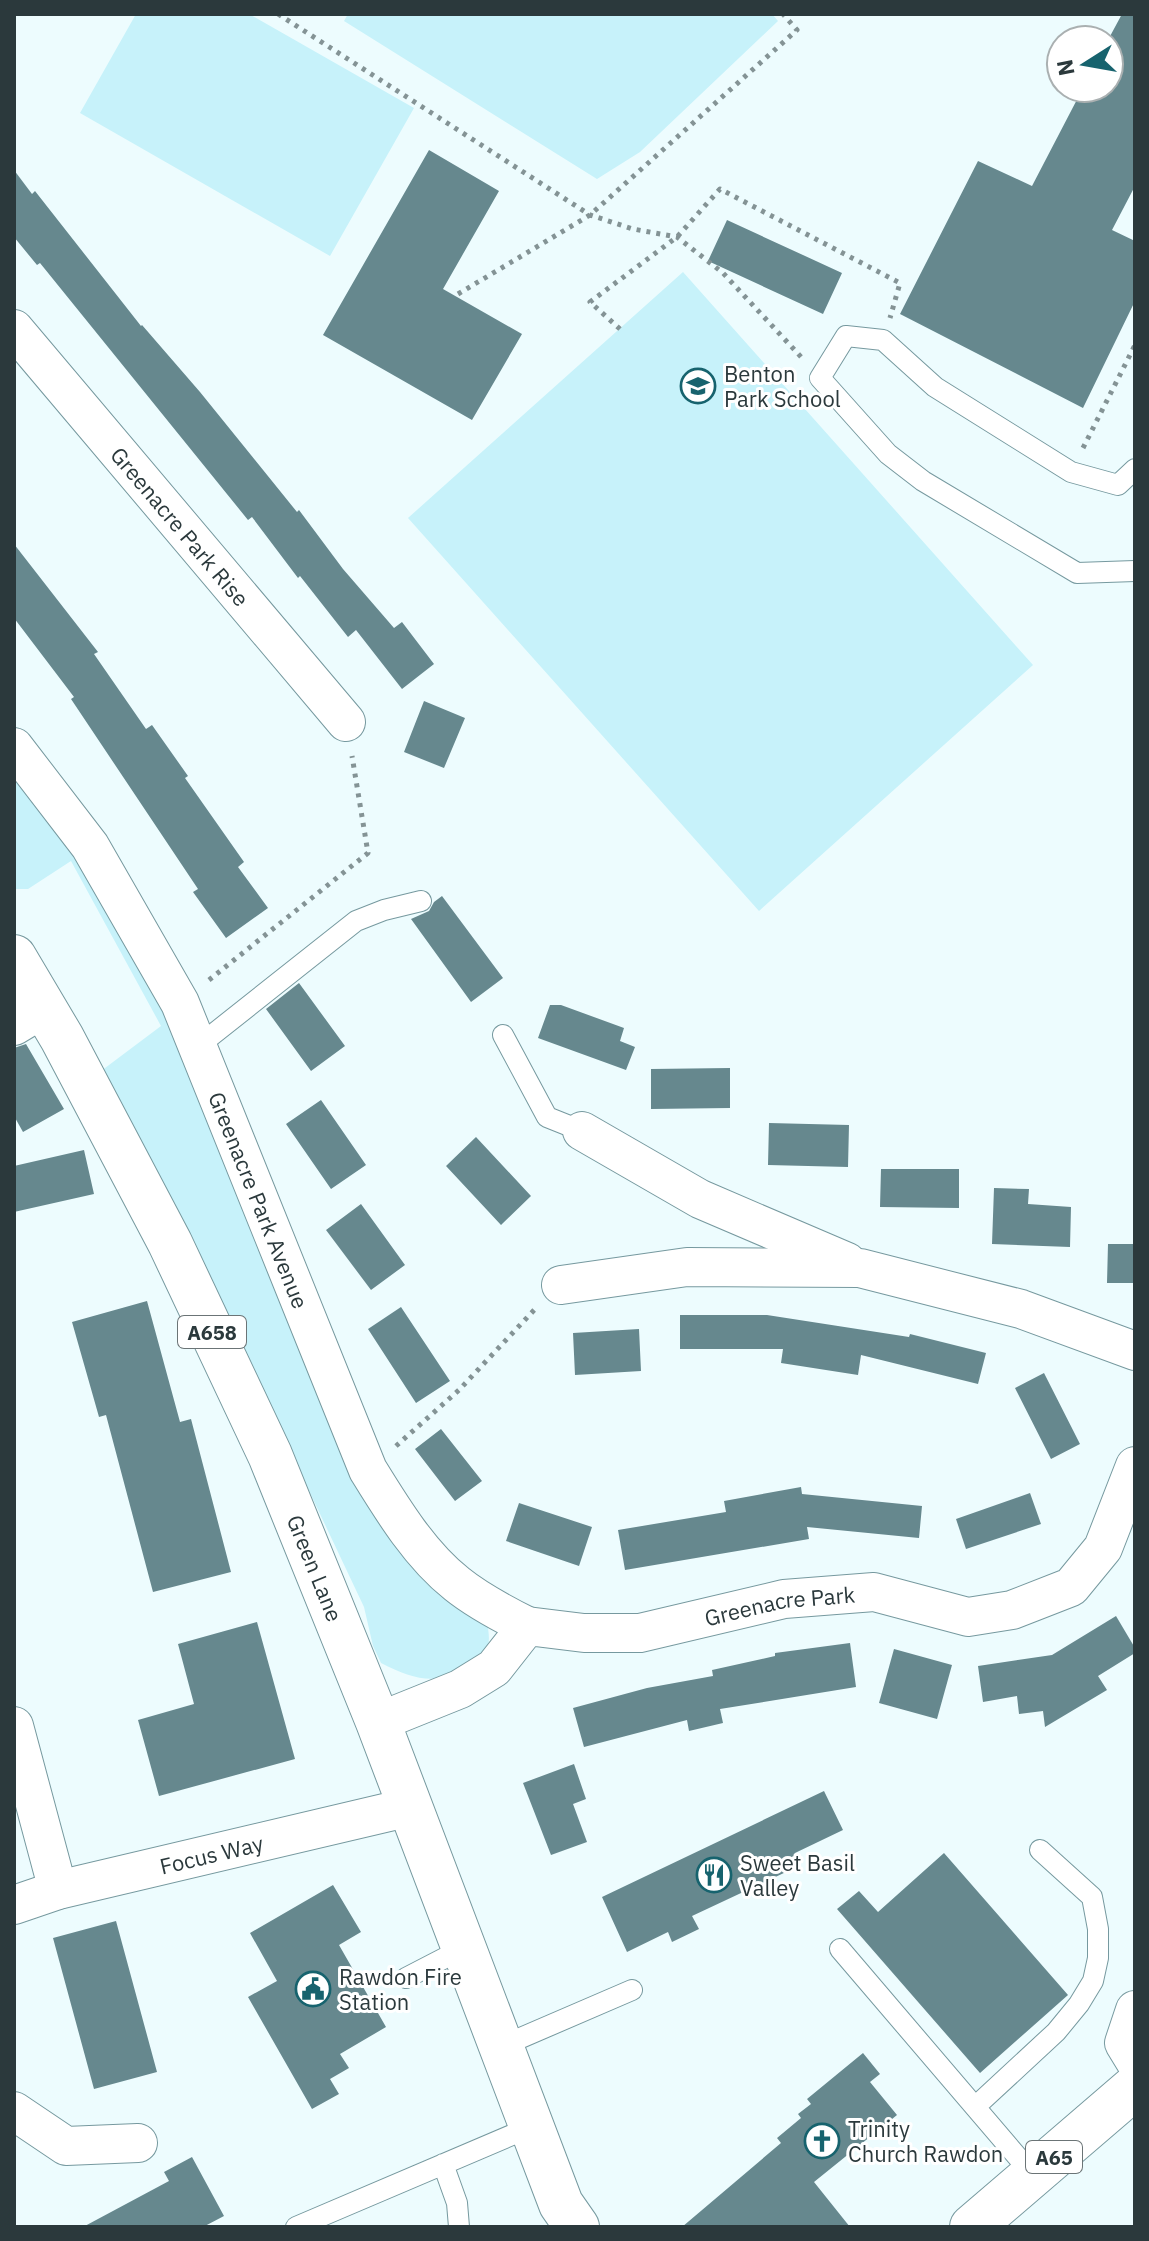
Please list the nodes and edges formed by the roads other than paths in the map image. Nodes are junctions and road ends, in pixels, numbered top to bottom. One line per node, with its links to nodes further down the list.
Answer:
1 (14, 329): 4 (street, Greenacre Park Rise)
2 (1135, 469): 3 (lane)
3 (1135, 571)
4 (346, 722)
5 (14, 747): 10 (street, Greenacre Park Avenue)
6 (421, 901): 10 (lane)
7 (14, 957): 8 (main road, Green Lane / A658)
8 (29, 1017): 17 (main road, Green Lane / A658)
9 (503, 1035): 11 (lane)
10 (197, 1047): 16 (street, Greenacre Park Avenue)
11 (582, 1131): 12 (street)
12 (860, 1268): 13 (street); 14 (street)
13 (550, 1295)
14 (1135, 1351)
15 (1135, 1466): 16 (street, Greenacre Park)
16 (527, 1626): 17 (street)
17 (378, 1722): 19 (main road, Green Lane / A658)
18 (14, 1726): 21 (street)
19 (410, 1807): 21 (street, Focus Way); 23 (main road, Green Lane / A658)
20 (1040, 1850): 31 (lane)
21 (58, 1890): 22 (street, Focus Way)
22 (14, 1905)
23 (464, 1948): 25 (lane); 28 (main road, Green Lane / A658)
24 (840, 1949): 31 (lane)
25 (406, 1978)
26 (632, 1990): 28 (lane)
27 (1135, 2010): 29 (street)
28 (502, 2046): 33 (main road, Green Lane / A658)
29 (1135, 2061)
30 (1135, 2087): 36 (main road, A65)
31 (975, 2107): 36 (lane)
32 (14, 2111): 34 (street)
33 (533, 2126): 35 (lane); 37 (main road, Green Lane / A658)
34 (138, 2143)
35 (443, 2164): 38 (lane); 39 (lane)
36 (1033, 2175): 40 (main road, A65)
37 (567, 2219)
38 (296, 2227)
39 (459, 2227)
40 (972, 2227)

